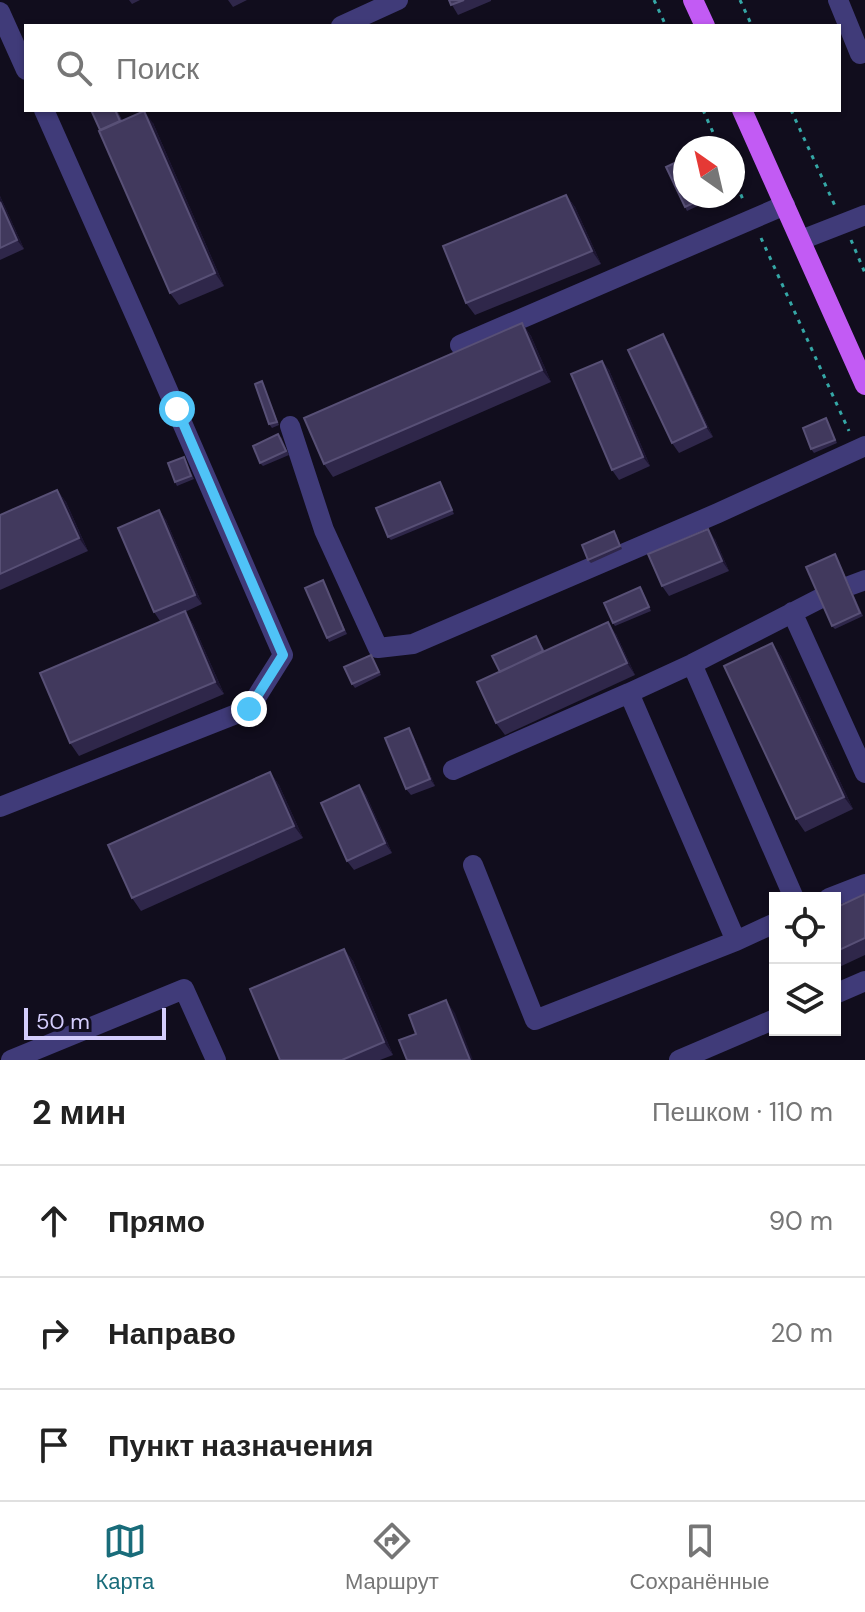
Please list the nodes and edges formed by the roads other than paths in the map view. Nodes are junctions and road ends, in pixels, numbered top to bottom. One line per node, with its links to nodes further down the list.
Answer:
1 (398, 0): 5 (street)
2 (693, 0): 6 (main road)
3 (838, 0): 7 (street)
4 (0, 12): 8 (street)
5 (345, 24)
6 (704, 24)
7 (860, 54)
8 (24, 66)
9 (45, 112): 24 (street)
10 (743, 112): 11 (main road)
11 (785, 205): 13 (main road); 14 (street)
12 (865, 215): 13 (street)
13 (801, 240): 15 (main road)
14 (460, 345)
15 (865, 385)
16 (290, 426): 17 (street)
17 (861, 448)
18 (821, 598): 19 (street)
19 (792, 612): 20 (street); 23 (street)
20 (692, 664): 21 (street); 27 (street)
21 (629, 693): 22 (street); 30 (street)
22 (453, 770)
23 (865, 773)
24 (0, 807)
25 (473, 865): 30 (street)
26 (865, 884): 28 (street)
27 (791, 892)
28 (841, 893)
29 (769, 926): 30 (street)
30 (736, 941)
31 (865, 981): 32 (street)
32 (841, 991)
33 (769, 1022): 36 (street)
34 (11, 1060): 35 (street)
35 (216, 1060)
36 (679, 1060)

